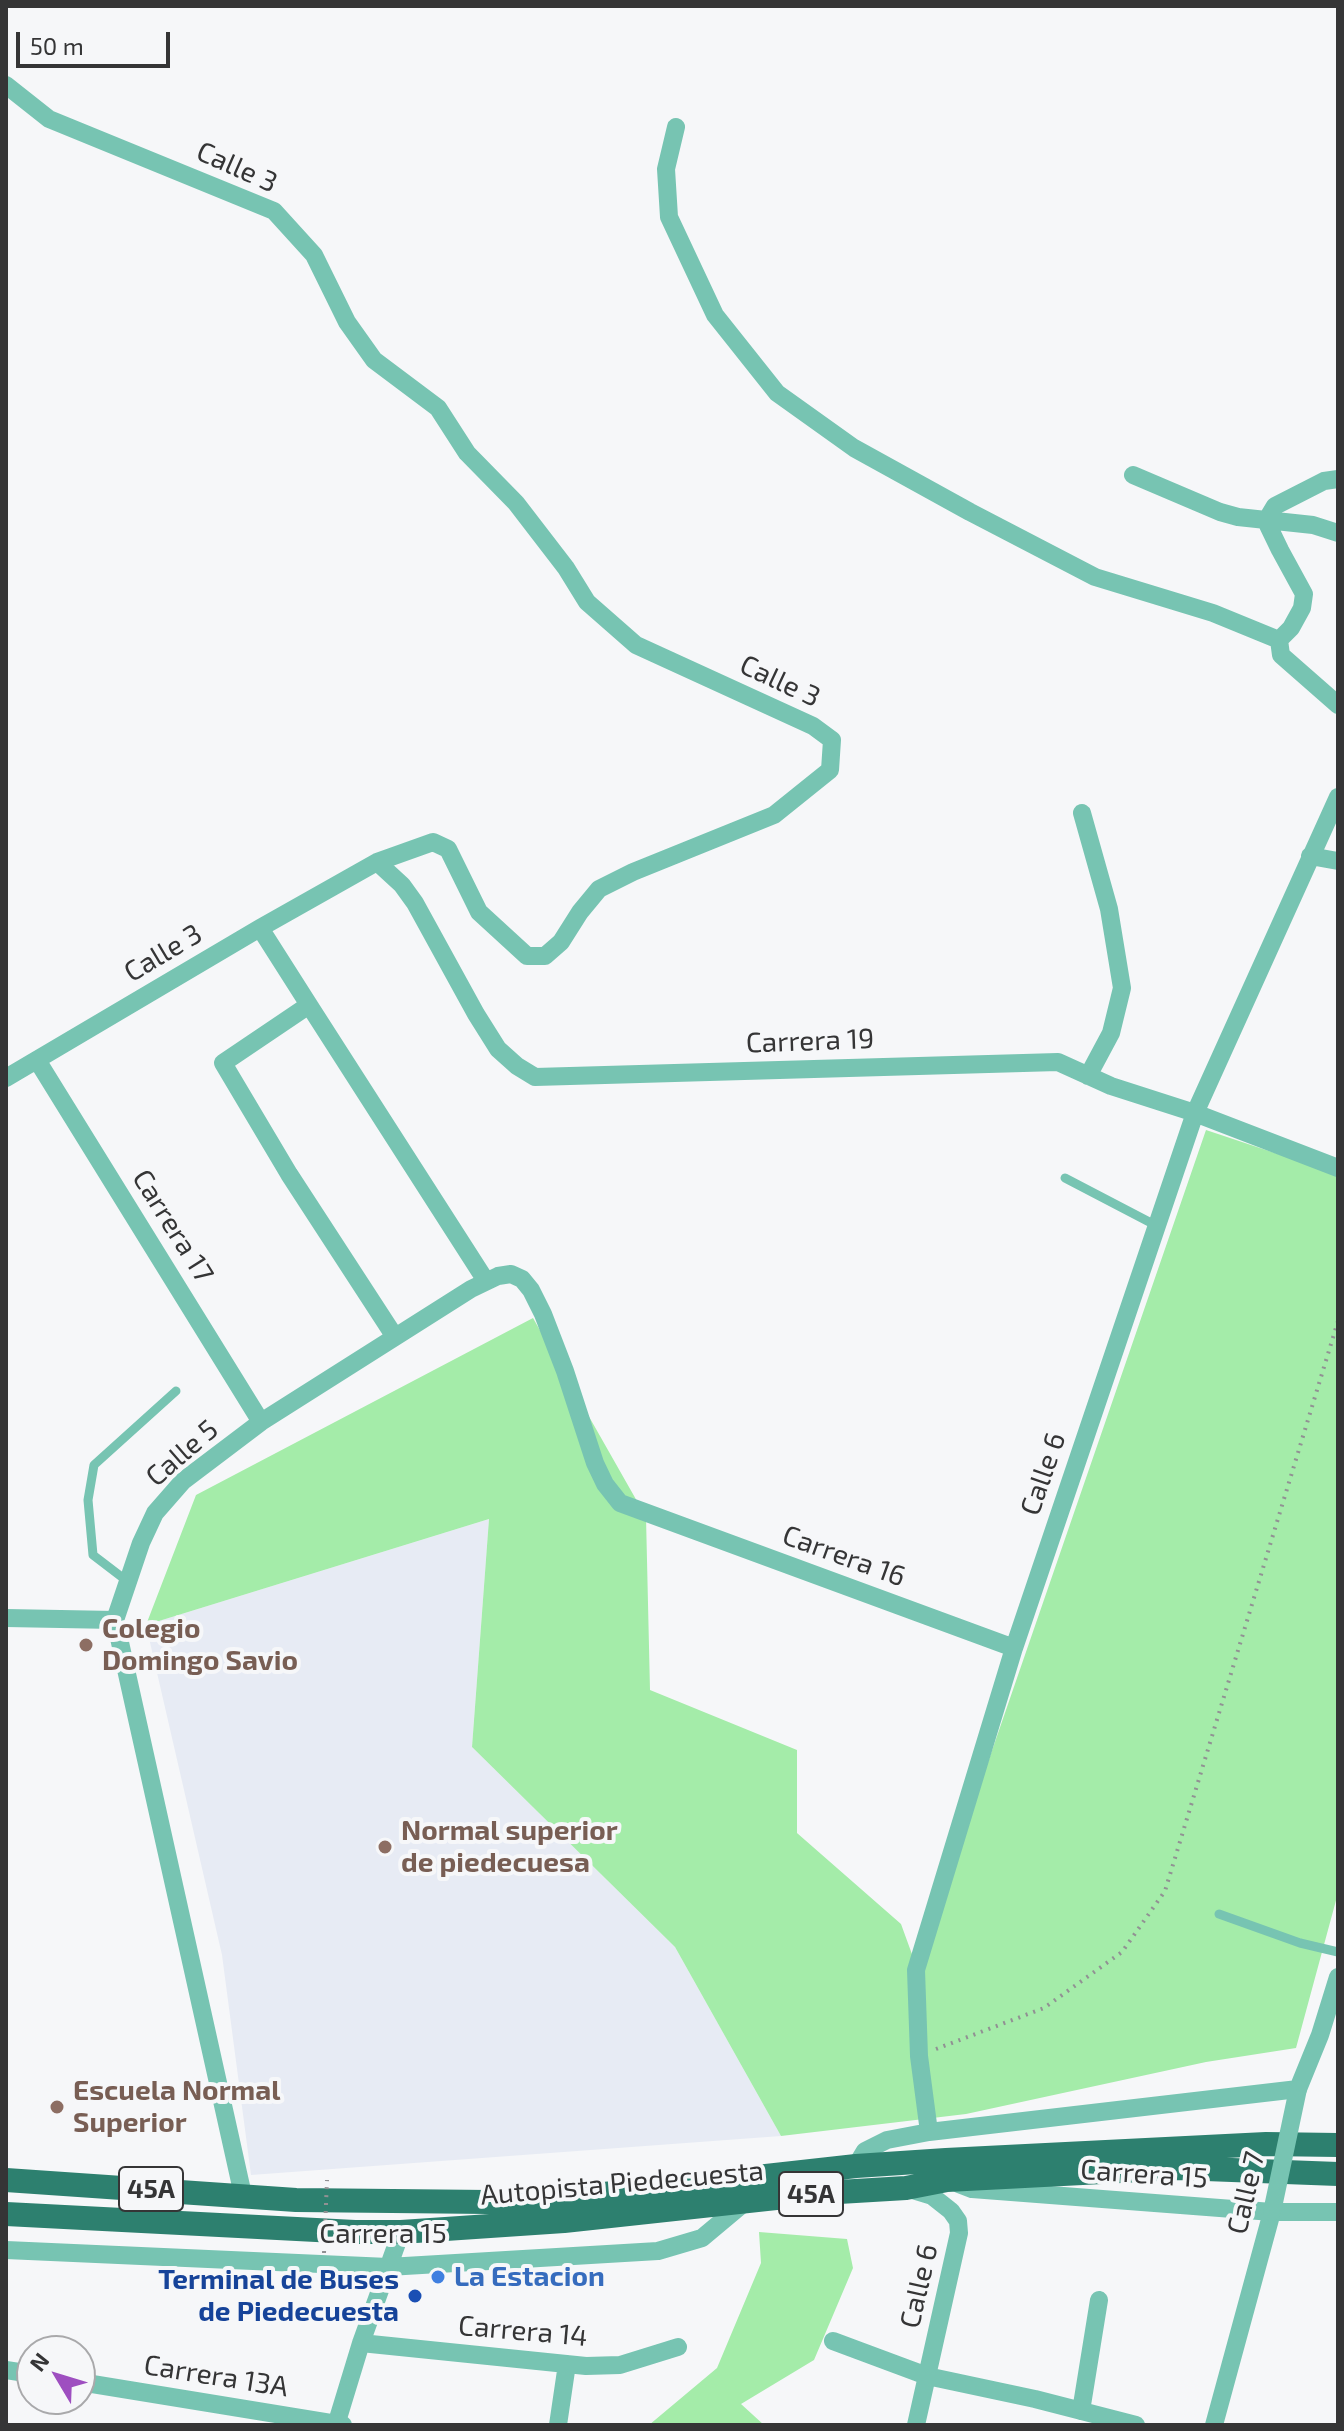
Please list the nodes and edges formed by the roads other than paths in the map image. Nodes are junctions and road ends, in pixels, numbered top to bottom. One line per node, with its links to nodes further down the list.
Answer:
1 (6, 85): 13 (street, Calle 3)
2 (676, 127): 7 (street)
3 (1133, 475): 5 (street)
4 (1338, 479): 5 (street)
5 (1266, 521): 6 (street); 7 (street)
6 (1338, 533)
7 (1279, 640): 8 (street)
8 (1338, 705)
9 (1338, 797): 11 (street)
10 (1082, 813): 17 (street)
11 (1310, 856): 12 (street); 19 (street, Calle 6)
12 (1338, 861)
13 (377, 862): 14 (street, Calle 3); 17 (street, Carrera 19)
14 (260, 928): 15 (street); 16 (street, Calle 3)
15 (309, 1005): 23 (street); 24 (street)
16 (37, 1060): 18 (street, Calle 3); 26 (street, Carrera 17)
17 (1088, 1076): 19 (street, Carrera 19)
18 (6, 1078)
19 (1195, 1113): 20 (street, Carrera 19); 22 (street, Calle 6)
20 (1338, 1168)
21 (1065, 1178): 22 (lane)
22 (1157, 1226): 30 (street, Calle 6)
23 (486, 1281): 24 (street, Calle 5); 30 (street, Carrera 16)
24 (395, 1337): 26 (street, Calle 5)
25 (176, 1391): 27 (lane)
26 (261, 1422): 27 (street, Calle 5)
27 (127, 1581): 29 (street, Calle 5)
28 (6, 1618): 29 (street)
29 (115, 1620): 42 (street, Calle 5)
30 (1014, 1648): 35 (street, Calle 6)
31 (1219, 1914): 32 (lane)
32 (1338, 1952)
33 (1338, 1977): 34 (street, Calle 7)
34 (1298, 2089): 35 (street); 44 (street, Calle 7, bridge)
35 (929, 2132): 37 (street)
36 (1338, 2145): 37 (highway, Autopista Piedecuesta / 45A)
37 (856, 2166): 42 (highway, Autopista Piedecuesta / 45A)
38 (1338, 2174): 40 (highway, Autopista Piedecuesta / 45A)
39 (6, 2180): 42 (highway, Autopista Piedecuesta / 45A)
40 (947, 2180): 41 (highway, Autopista Piedecuesta / 45A); 44 (street, Carrera 15)
41 (906, 2188): 43 (highway, Autopista Piedecuesta / 45A); 55 (street, Calle 6)
42 (243, 2195)
43 (745, 2202): 47 (highway, Autopista Piedecuesta / 45A); 49 (street, Carrera 15)
44 (1272, 2212): 45 (street, Carrera 15); 63 (street, Calle 7)
45 (1338, 2212)
46 (6, 2214): 47 (highway, Autopista Piedecuesta / 45A)
47 (401, 2232): 49 (street)
48 (6, 2250): 49 (street, Carrera 15)
49 (388, 2267): 52 (street)
50 (1099, 2300): 57 (street)
51 (833, 2341): 55 (street)
52 (361, 2343): 54 (street, Carrera 14); 58 (street)
53 (678, 2347): 54 (street, Carrera 14)
54 (567, 2364): 60 (street)
55 (927, 2376): 57 (street); 61 (street, Calle 6)
56 (96, 2385): 58 (street, Carrera 13A)
57 (1081, 2411): 62 (street)
58 (336, 2425): 59 (street, Carrera 13A)
59 (343, 2425)
60 (558, 2425)
61 (916, 2425)
62 (1136, 2425)
63 (1214, 2425)

